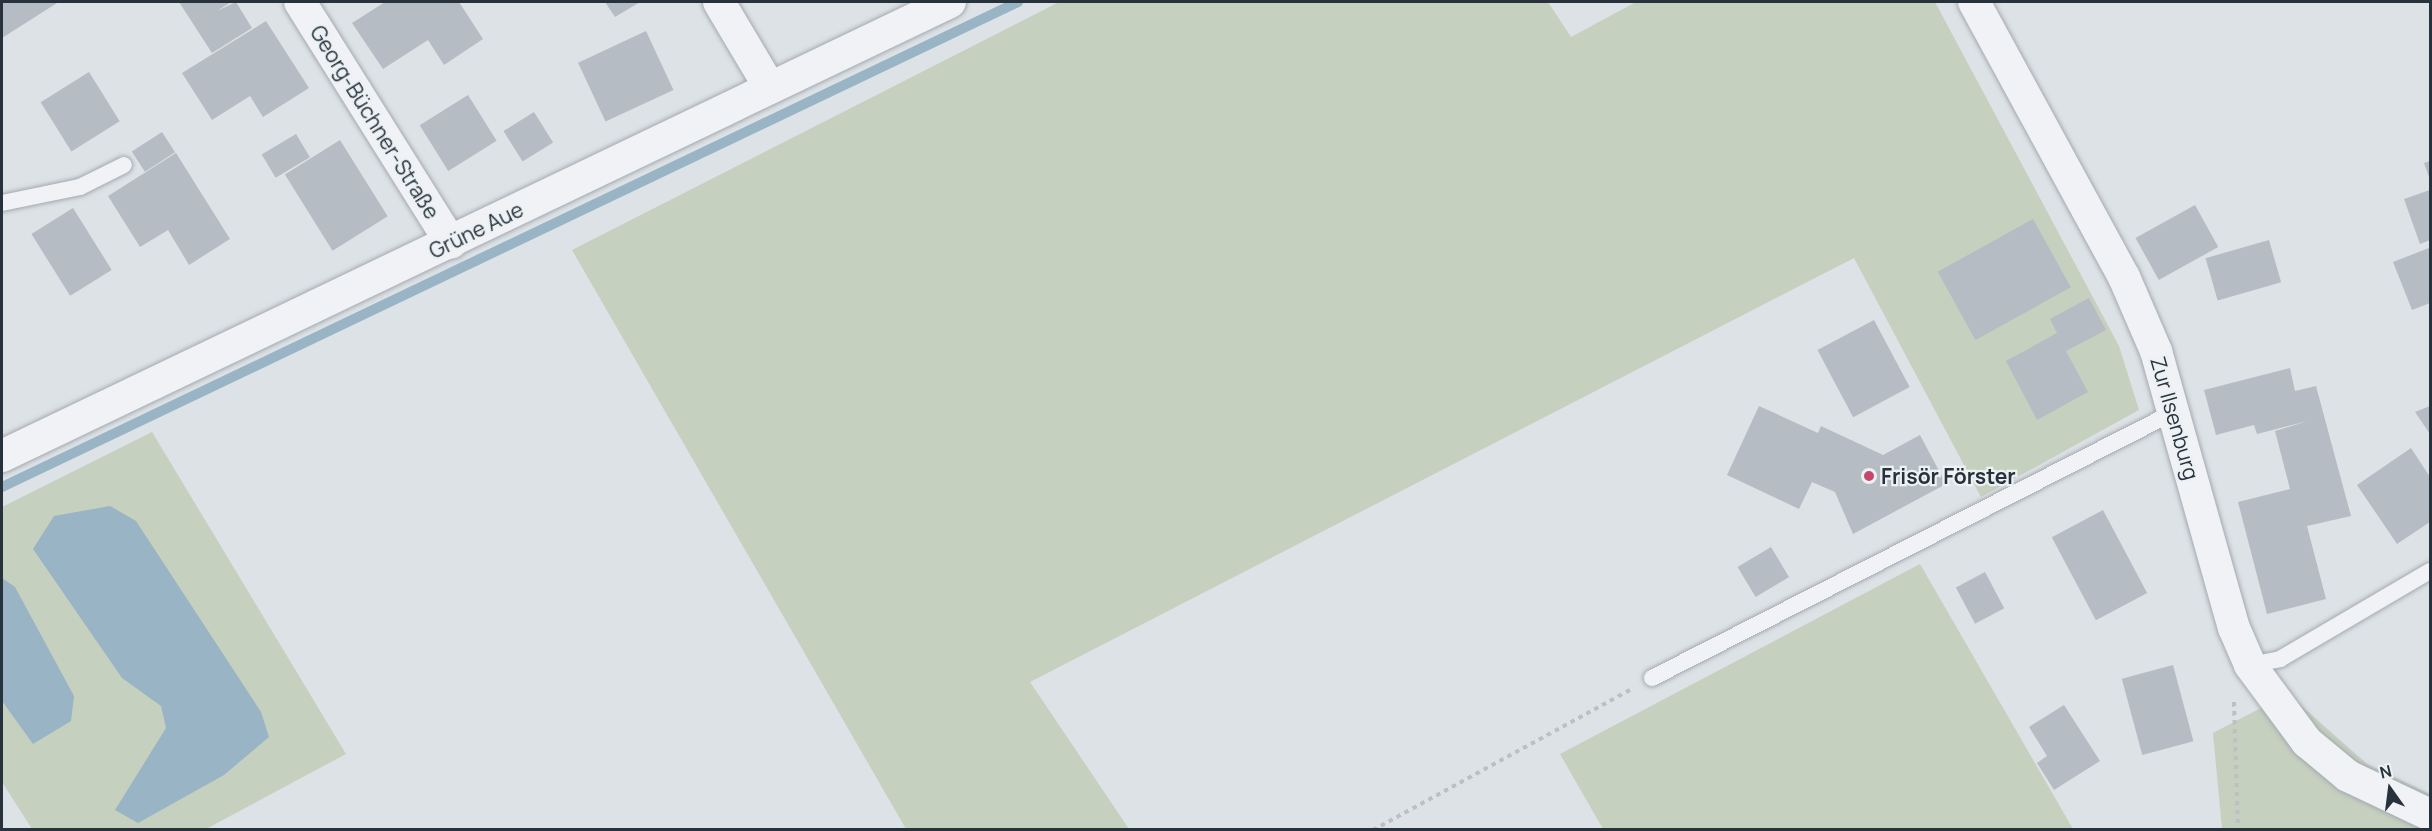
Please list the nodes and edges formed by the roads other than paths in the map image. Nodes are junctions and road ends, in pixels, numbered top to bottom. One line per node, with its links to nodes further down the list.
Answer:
1 (300, 2): 8 (street, Georg-Büchner-Straße)
2 (719, 2): 5 (street)
3 (950, 2): 5 (street, Grüne Aue)
4 (1974, 2): 9 (street, Zur Ilsenburg)
5 (770, 88): 8 (street, Grüne Aue)
6 (123, 165): 7 (lane)
7 (2, 203)
8 (451, 243): 10 (street, Grüne Aue)
9 (2174, 412): 12 (street, Zur Ilsenburg); 13 (lane)
10 (2, 456)
11 (2430, 570): 12 (lane)
12 (2250, 665): 14 (street, Zur Ilsenburg)
13 (1652, 678)
14 (2430, 814)

